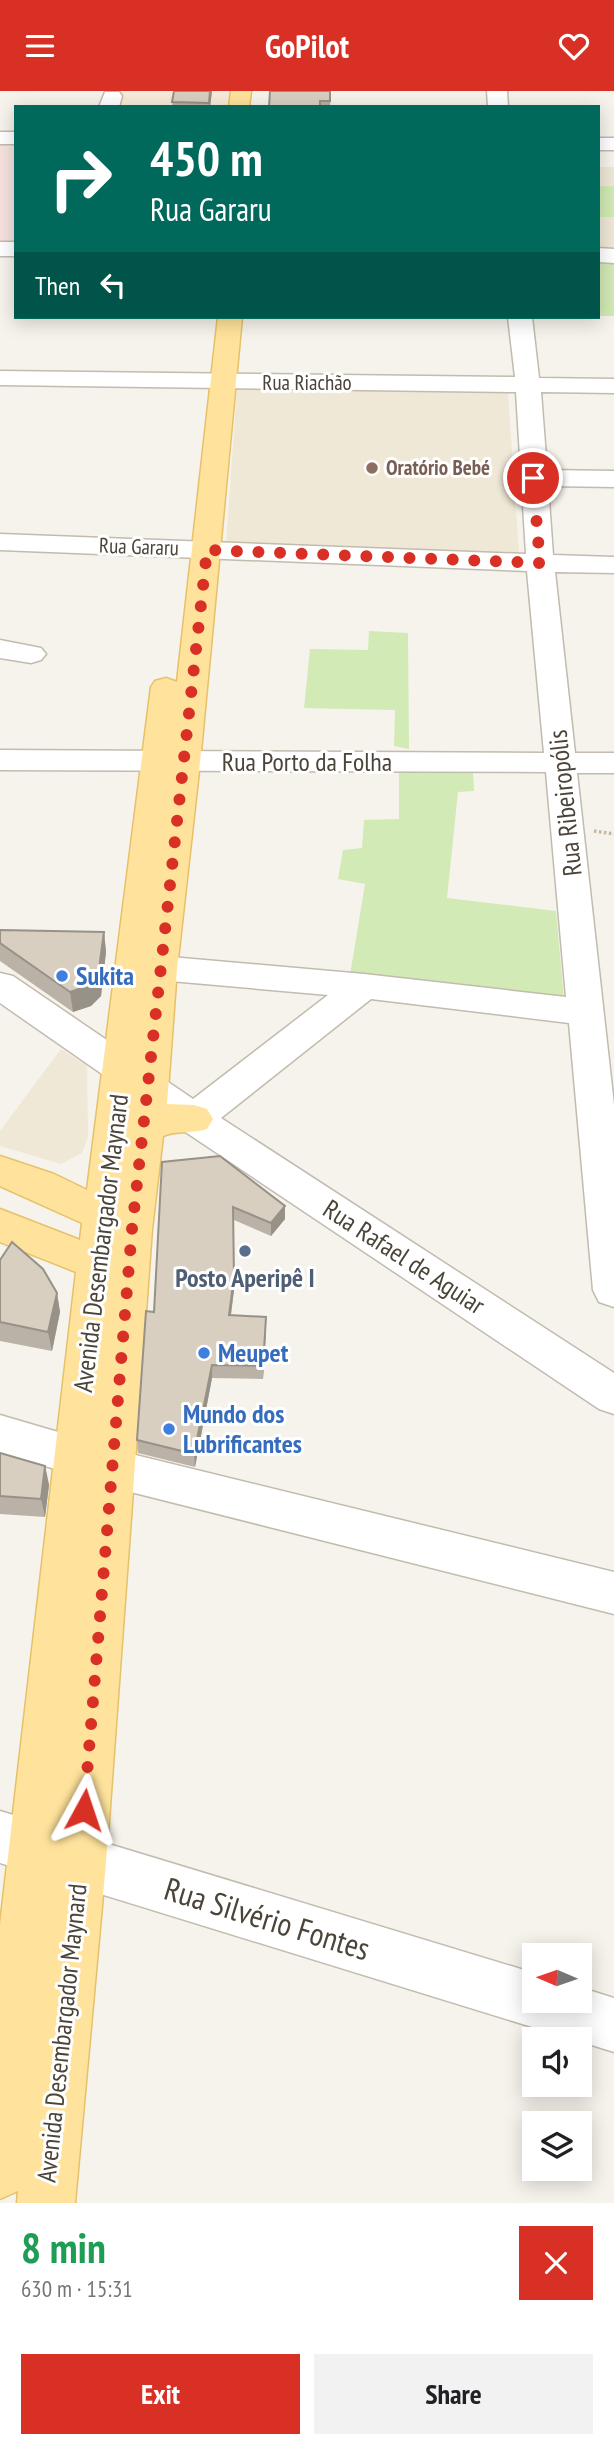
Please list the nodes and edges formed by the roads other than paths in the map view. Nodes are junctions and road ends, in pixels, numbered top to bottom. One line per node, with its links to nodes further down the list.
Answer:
1 (215, 319): 5 (main road, Avenida Desembargador Maynard)
2 (230, 319): 5 (main road, Avenida Desembargador Maynard)
3 (520, 319): 6 (street, Rua Ribeiropólis)
4 (0, 378): 5 (street, Rua Riachão)
5 (216, 381): 6 (street, Rua Riachão); 11 (main road, Avenida Desembargador Maynard)
6 (528, 384): 7 (street, Rua Riachão); 8 (street, Rua Ribeiropólis)
7 (614, 386)
8 (533, 478): 9 (street); 12 (street, Rua Ribeiropólis)
9 (614, 479)
10 (0, 542): 11 (street, Rua Gararu)
11 (196, 549): 12 (street, Rua Gararu); 17 (main road, Avenida Desembargador Maynard)
12 (540, 563): 13 (street, Rua Gararu); 18 (street, Rua Ribeiropólis)
13 (614, 565)
14 (0, 649): 15 (street)
15 (31, 654)
16 (0, 759): 17 (street, Rua Porto da Folha)
17 (170, 761): 18 (street, Rua Porto da Folha); 20 (main road, Avenida Desembargador Maynard); 24 (main road, Avenida Desembargador Maynard)
18 (561, 762): 19 (street, Rua Porto da Folha); 23 (street, Rua Ribeiropólis)
19 (614, 763)
20 (159, 968): 22 (street); 24 (main road, Avenida Desembargador Maynard)
21 (0, 985): 24 (street)
22 (364, 986): 23 (street); 25 (street)
23 (586, 1012): 33 (street, Rua Ribeiropólis)
24 (136, 1079): 25 (street, Rua Rafael de Aguiar); 26 (main road, Avenida Desembargador Maynard); 27 (main road, Avenida Desembargador Maynard)
25 (194, 1119): 26 (main road); 34 (street, Rua Rafael de Aguiar)
26 (144, 1128): 30 (main road, Avenida Desembargador Maynard)
27 (113, 1153): 29 (main road); 30 (main road, Avenida Desembargador Maynard)
28 (0, 1171): 29 (main road)
29 (40, 1185): 30 (main road)
30 (118, 1222): 32 (main road, Avenida Desembargador Maynard)
31 (0, 1225): 32 (main road)
32 (114, 1271): 36 (main road, Avenida Desembargador Maynard)
33 (614, 1290)
34 (614, 1396)
35 (0, 1434): 36 (street)
36 (94, 1462): 37 (street); 38 (main road, Avenida Desembargador Maynard)
37 (614, 1593)
38 (38, 1850): 39 (street, Rua Silvério Fontes); 42 (main road, Avenida Desembargador Maynard); 43 (main road, Avenida Desembargador Maynard)
39 (522, 1996)
40 (576, 2013): 41 (street, Rua Silvério Fontes)
41 (614, 2025)
42 (0, 2171)
43 (46, 2203)

